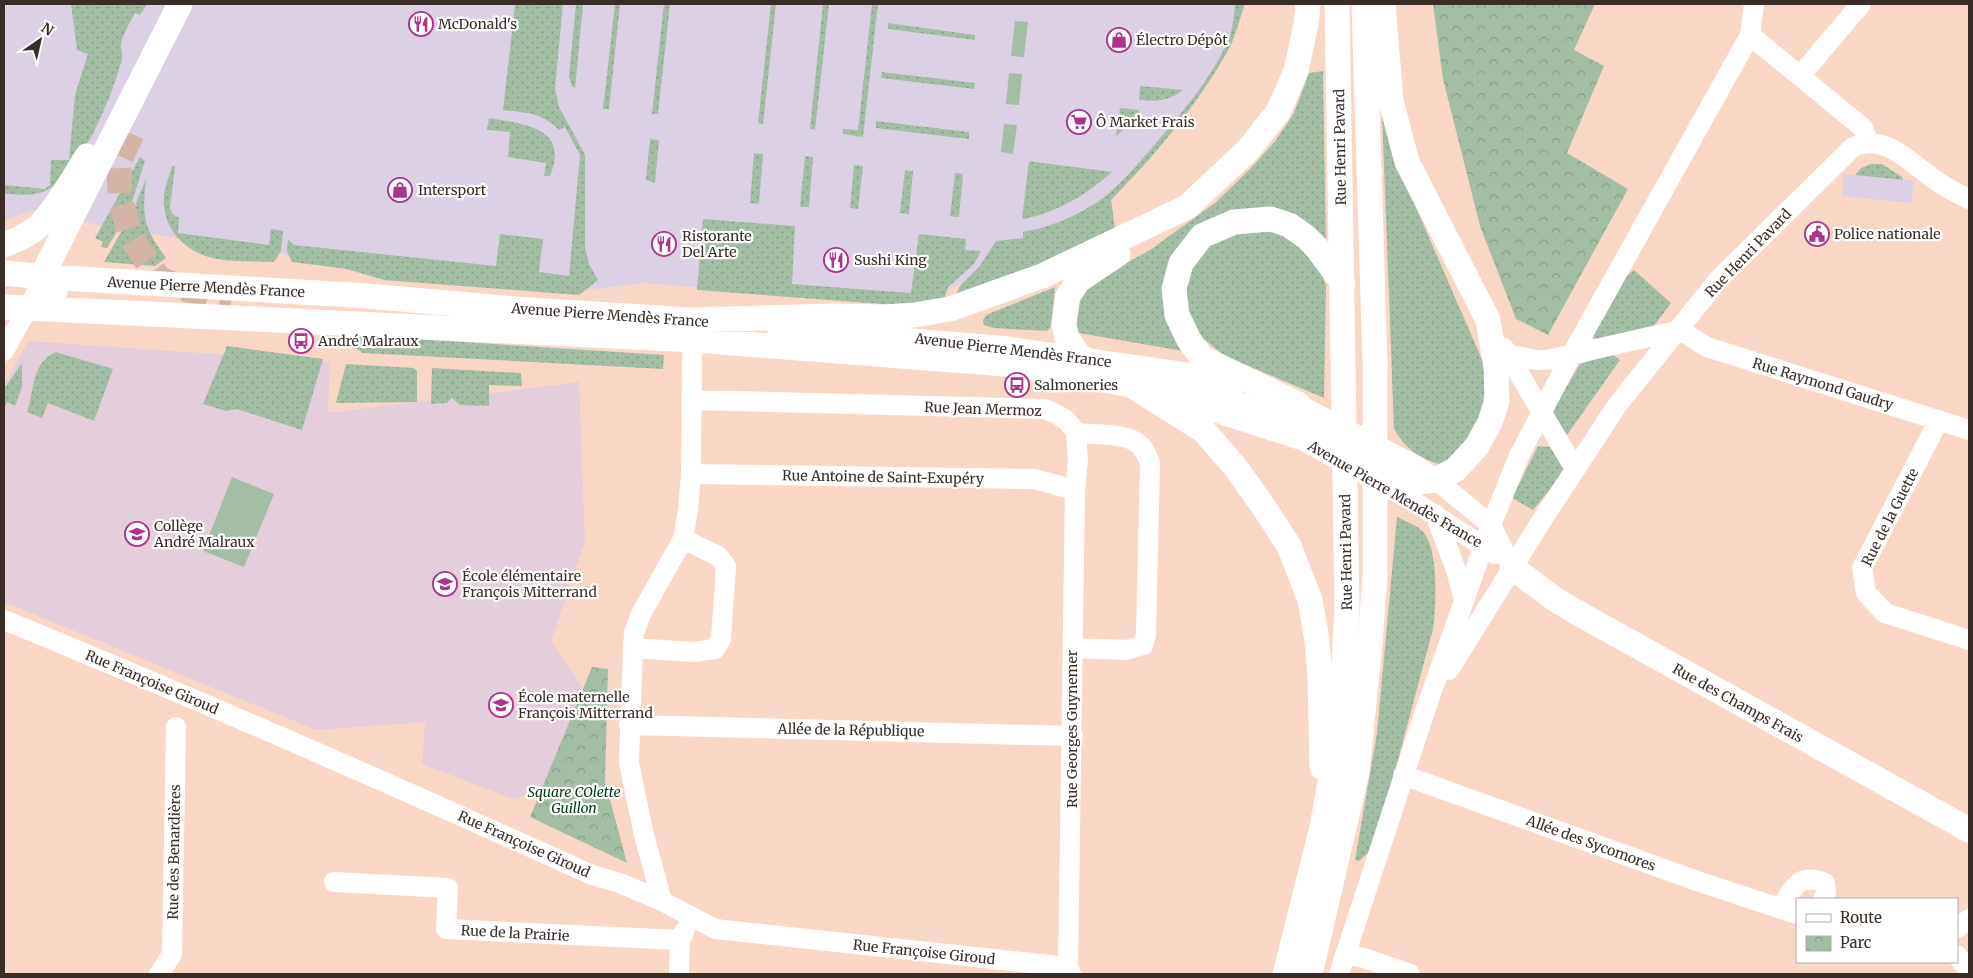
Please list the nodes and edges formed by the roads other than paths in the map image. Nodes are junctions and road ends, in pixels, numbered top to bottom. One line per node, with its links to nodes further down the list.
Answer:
1 (168, 4): 16 (main road)
2 (180, 4): 18 (main road)
3 (198, 4): 12 (main road)
4 (1308, 4): 15 (main road)
5 (1337, 4): 19 (main road, Rue Henri Pavard)
6 (1364, 4): 73 (main road, Rue Henri Pavard)
7 (1383, 4): 23 (main road)
8 (1754, 4): 10 (street, Rue Henri Pavard)
9 (1861, 4): 11 (street)
10 (1750, 35): 11 (street); 29 (street, Rue Henri Pavard)
11 (1800, 76): 13 (street)
12 (132, 134)
13 (1869, 142): 14 (street); 25 (street, Rue Henri Pavard)
14 (1969, 199)
15 (1187, 207): 24 (main road); 30 (main road)
16 (4, 245)
17 (4, 273): 18 (main road, Avenue Pierre Mendès France)
18 (45, 278): 21 (street); 22 (main road); 24 (main road, Avenue Pierre Mendès France)
19 (1343, 283): 35 (main road); 56 (main road, Rue Henri Pavard)
20 (231, 303): 26 (main road)
21 (15, 308): 22 (main road, Avenue Pierre Mendès France); 27 (street)
22 (69, 310): 26 (main road, Avenue Pierre Mendès France)
23 (1488, 320): 28 (street); 40 (main road)
24 (692, 330): 26 (main road, Avenue Pierre Mendès France); 30 (street, Avenue Pierre Mendès France); 31 (main road, Avenue Pierre Mendès France); 32 (street)
25 (1680, 330): 29 (street); 34 (street, Rue Raymond Gaudry); 38 (street, Rue Henri Pavard)
26 (572, 334)
27 (4, 350)
28 (1508, 354): 29 (street); 33 (street)
29 (1572, 354): 33 (street, Rue Henri Pavard)
30 (1079, 356): 31 (main road); 35 (street, Avenue Pierre Mendès France)
31 (1131, 385): 35 (main road, Avenue Pierre Mendès France); 56 (main road)
32 (691, 400): 37 (street, Rue Jean Mermoz); 39 (street)
33 (1541, 412): 38 (street); 42 (street, Rue Henri Pavard)
34 (1940, 420): 36 (street, Rue Raymond Gaudry); 48 (street, Rue de la Guette)
35 (1300, 423): 40 (main road)
36 (1969, 430)
37 (1076, 434): 41 (street, Rue Georges Guynemer); 50 (street)
38 (1575, 469): 45 (street, Rue Henri Pavard)
39 (690, 474): 41 (street, Rue Antoine de Saint-Exupéry); 43 (street)
40 (1425, 489): 42 (street, Avenue Pierre Mendès France); 44 (street, Avenue Pierre Mendès France); 46 (street)
41 (1075, 490): 50 (street, Rue Georges Guynemer)
42 (1491, 525): 44 (street, Rue Henri Pavard); 45 (street, Avenue Pierre Mendès France)
43 (683, 539): 49 (street); 49 (street)
44 (1484, 546): 45 (street, Avenue Pierre Mendès France); 46 (street, Rue Henri Pavard)
45 (1517, 558): 51 (street, Rue Henri Pavard); 57 (main road, Rue des Champs Frais)
46 (1464, 600): 51 (street, Rue Henri Pavard)
47 (4, 620): 60 (street, Rue Françoise Giroud)
48 (1969, 640)
49 (633, 648): 52 (street)
50 (1073, 648): 54 (street, Rue Georges Guynemer)
51 (1427, 705): 55 (street, Rue Henri Pavard)
52 (630, 725): 54 (street, Allée de la République); 60 (street)
53 (176, 726): 70 (street, Rue des Benardières)
54 (1073, 736): 68 (street, Rue Georges Guynemer)
55 (1403, 775): 61 (street, Allée des Sycomores); 66 (street, Rue Henri Pavard)
56 (1322, 827): 72 (main road, Rue Henri Pavard)
57 (1969, 830)
58 (334, 882): 65 (street, Rue de la Prairie)
59 (1824, 898): 61 (street, Allée des Sycomores)
60 (662, 901): 62 (street, Rue Françoise Giroud)
61 (1788, 912)
62 (692, 917): 65 (street); 68 (street, Rue Françoise Giroud)
63 (1969, 918): 64 (street)
64 (1958, 927)
65 (680, 940): 71 (street)
66 (1345, 954): 74 (street, Rue Henri Pavard); 75 (street)
67 (1958, 956): 69 (street)
68 (1066, 972)
69 (1969, 972)
70 (159, 974)
71 (679, 974)
72 (1285, 974)
73 (1310, 974)
74 (1339, 974)
75 (1410, 974)

